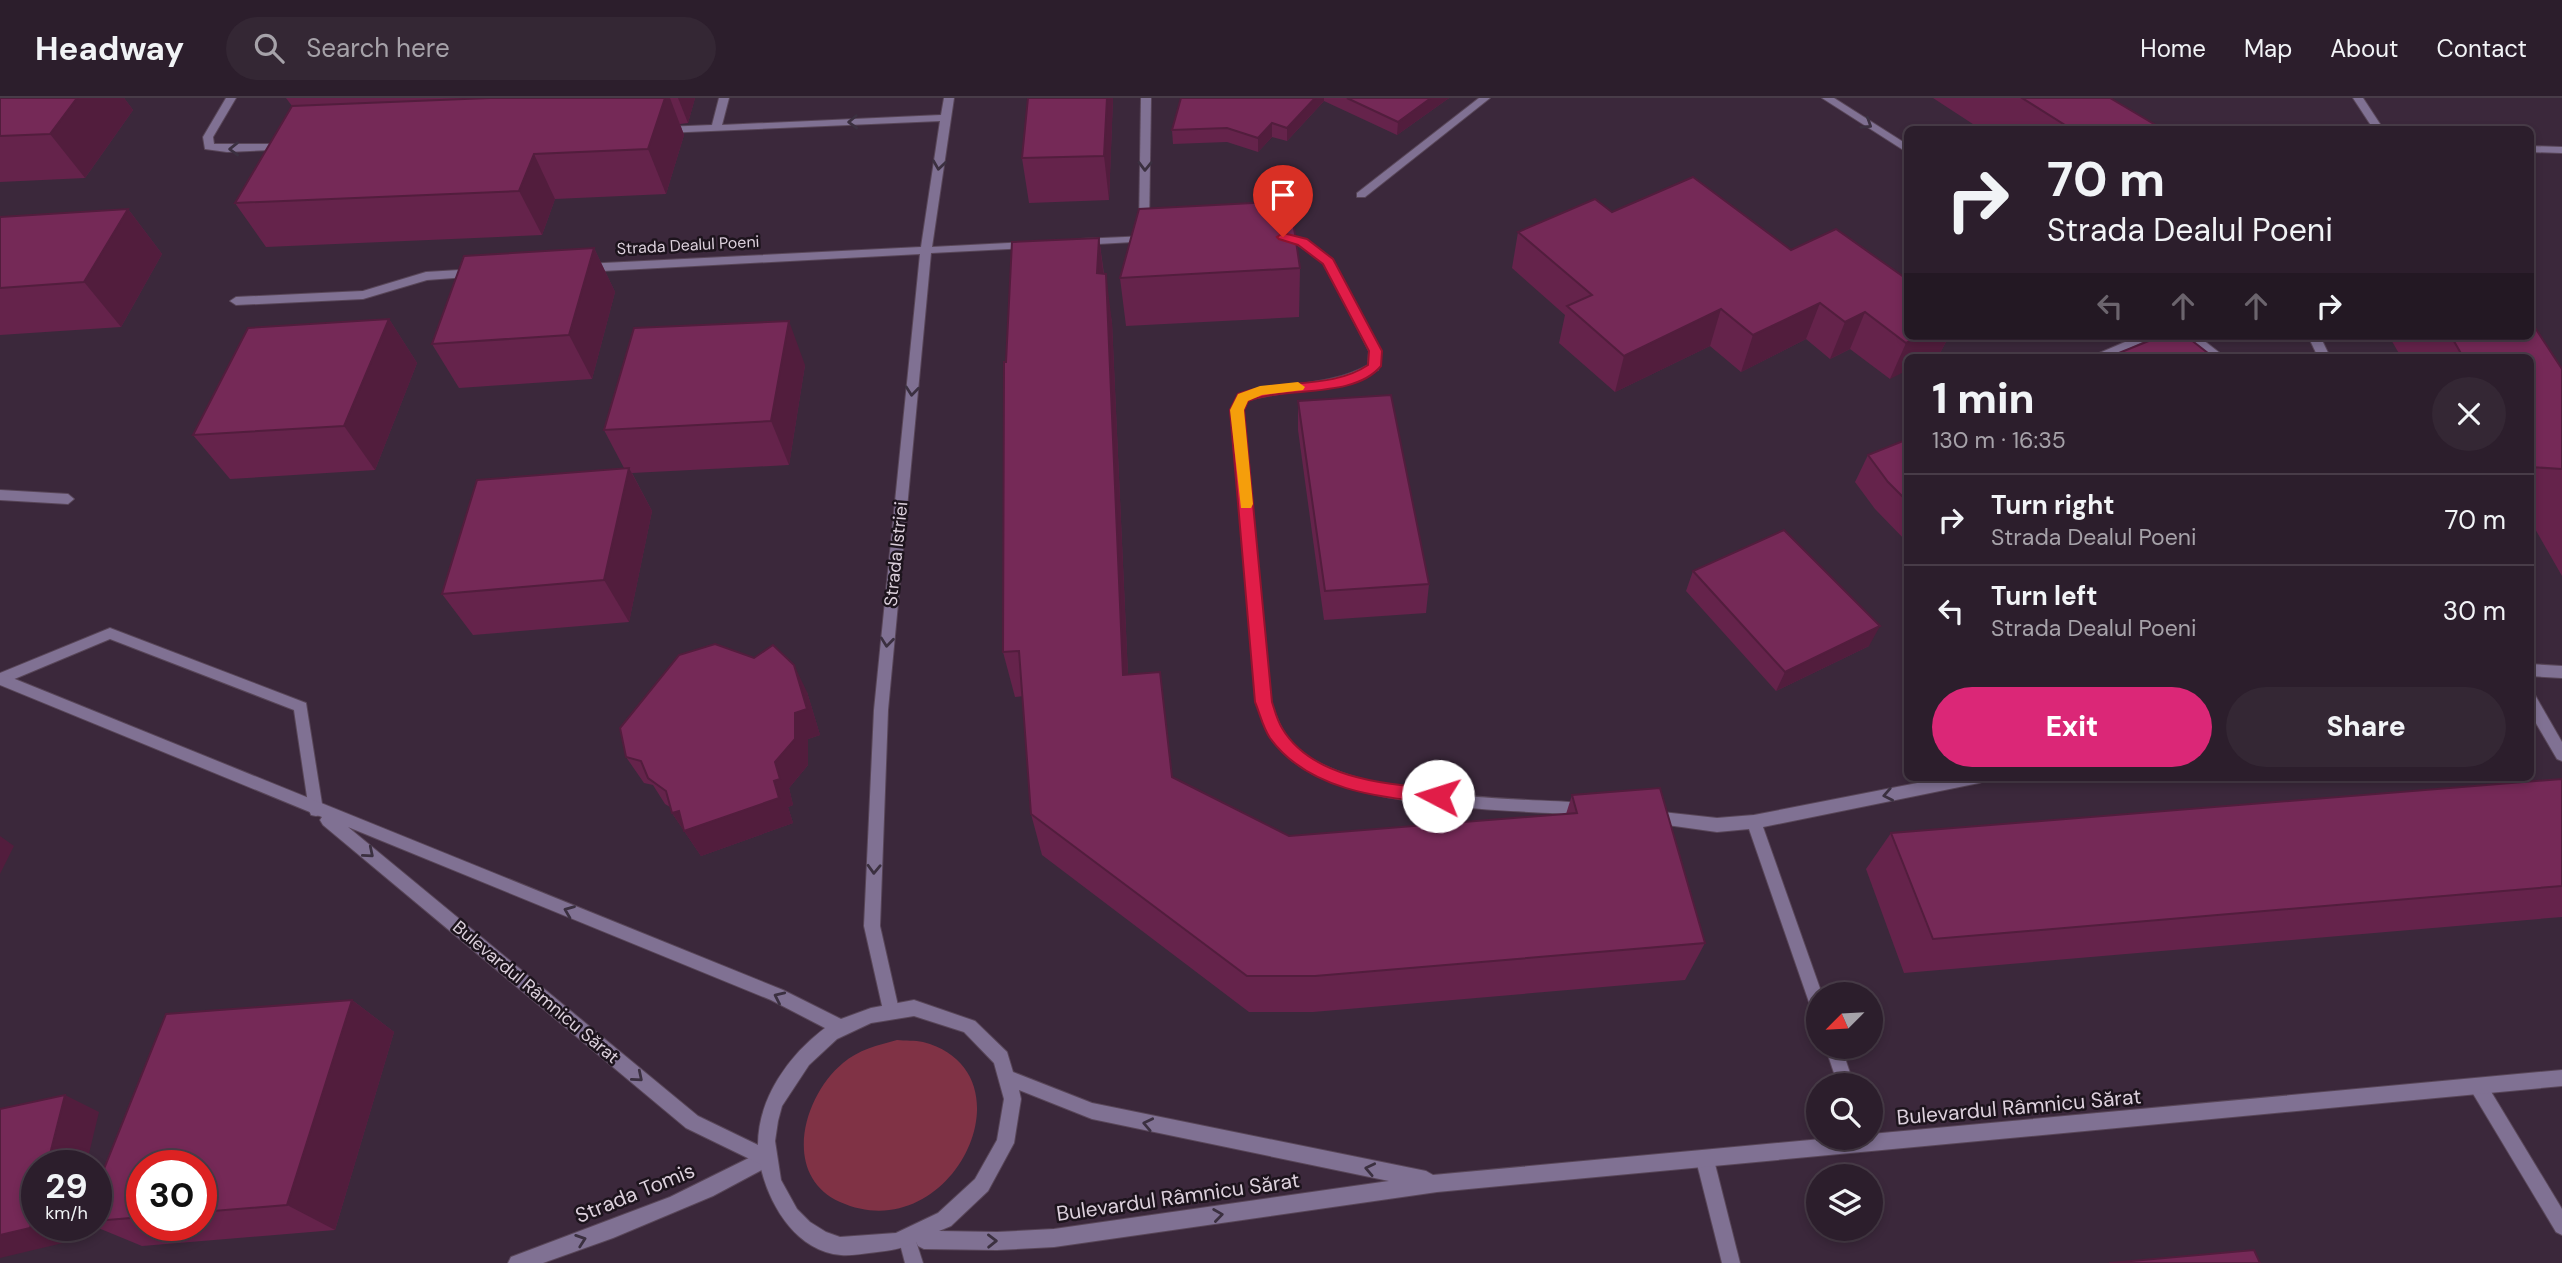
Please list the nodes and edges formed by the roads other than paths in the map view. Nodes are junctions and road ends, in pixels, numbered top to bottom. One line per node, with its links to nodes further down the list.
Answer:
1 (231, 98): 12 (street, one-way to 1)
2 (724, 98): 10 (street)
3 (949, 98): 8 (street, Strada Istriei)
4 (1146, 98): 18 (street, Strada Dealul Poeni, one-way to 18)
5 (1485, 98): 16 (street)
6 (1827, 98): 13 (street, one-way to 13)
7 (2358, 98): 9 (street)
8 (946, 118): 10 (street, one-way to 10); 18 (street, Strada Istriei, one-way to 18)
9 (2376, 126)
10 (716, 127): 11 (street)
11 (648, 130)
12 (295, 146)
13 (1904, 147)
14 (2534, 149): 15 (street)
15 (2562, 150)
16 (1361, 195)
17 (1270, 236): 35 (street)
18 (926, 250): 19 (street, Strada Dealul Poeni); 39 (street, Strada Istriei, one-way to 39)
19 (575, 268)
20 (494, 272): 21 (street)
21 (236, 301)
22 (2140, 340): 24 (street)
23 (2196, 340): 25 (street)
24 (2108, 354)
25 (2215, 354)
26 (0, 495): 27 (street)
27 (68, 499)
28 (2534, 670): 29 (street)
29 (2562, 671)
30 (0, 679): 34 (street, Bulevardul Râmnicu Sărat); 34 (street)
31 (2534, 706): 32 (street)
32 (2562, 755)
33 (1959, 781): 37 (street, one-way to 37)
34 (316, 810): 40 (street, Bulevardul Râmnicu Sărat, one-way to 34); 46 (street, Bulevardul Râmnicu Sărat, one-way to 46)
35 (1603, 810)
36 (1640, 815): 37 (street)
37 (1754, 822): 38 (street)
38 (1810, 982)
39 (891, 1010): 40 (street); 42 (street)
40 (840, 1027): 46 (street)
41 (2562, 1077): 43 (street, Bulevardul Râmnicu Sărat)
42 (1008, 1078): 48 (street, Bulevardul Râmnicu Sărat, one-way to 42); 50 (street)
43 (2478, 1086): 44 (street, Bulevardul Râmnicu Sărat); 49 (street)
44 (1883, 1139)
45 (1806, 1148): 47 (street, Bulevardul Râmnicu Sărat)
46 (766, 1158): 50 (street); 51 (street, Strada Tomis, one-way to 46)
47 (1705, 1160): 48 (street, Bulevardul Râmnicu Sărat); 53 (street)
48 (1437, 1183): 50 (street, Bulevardul Râmnicu Sărat, one-way to 48)
49 (2562, 1226)
50 (917, 1242): 52 (street)
51 (517, 1263)
52 (914, 1263)
53 (1731, 1263)

